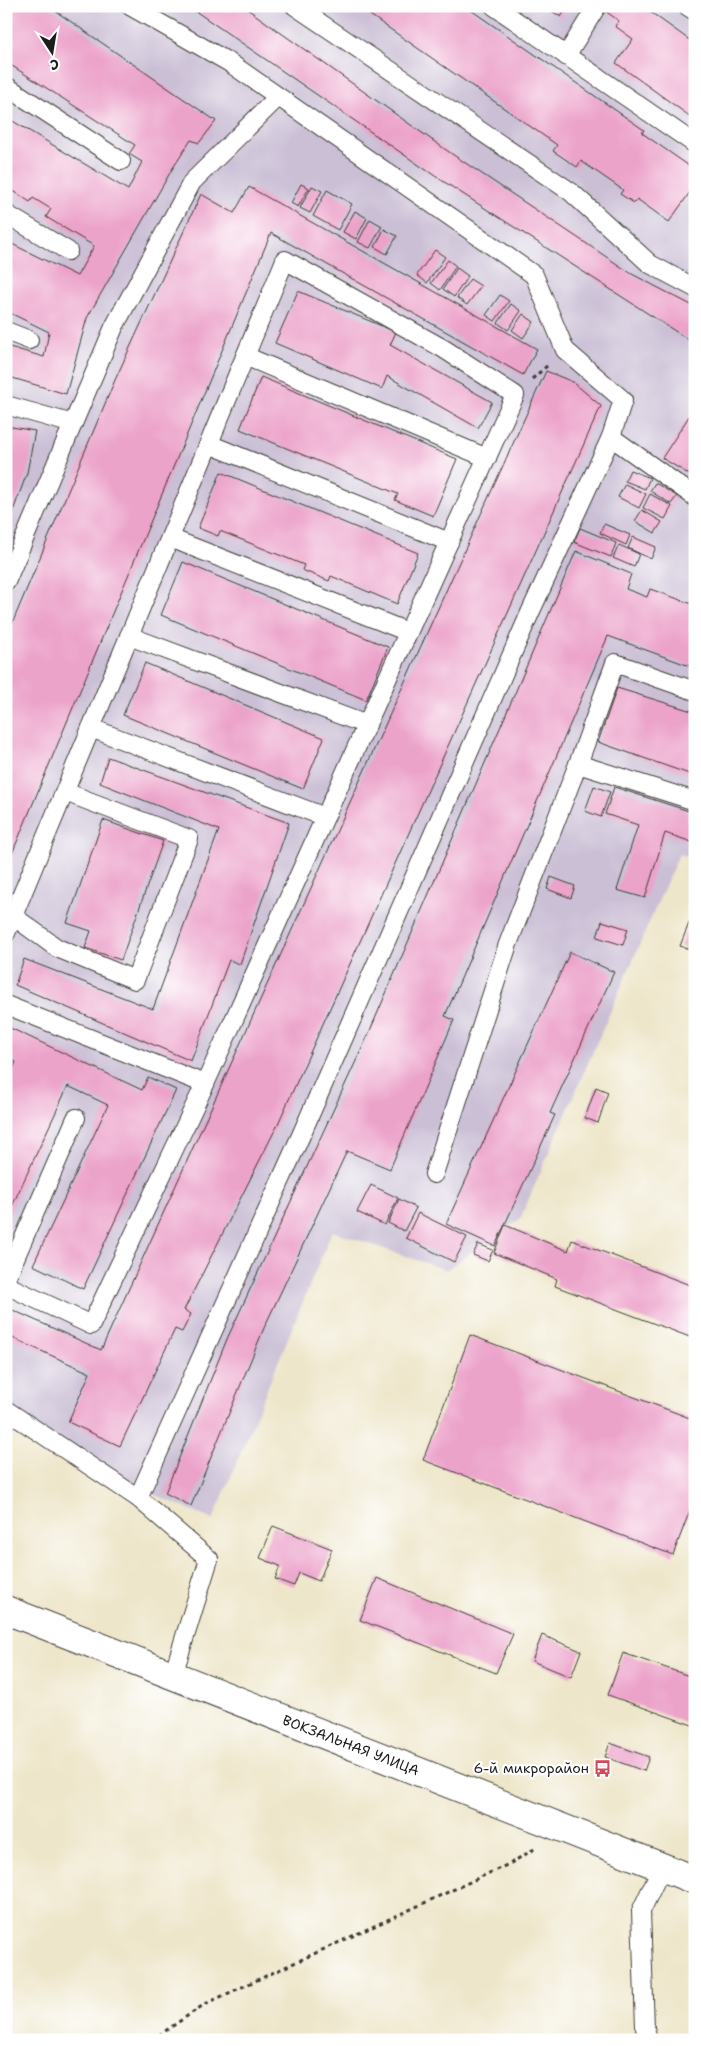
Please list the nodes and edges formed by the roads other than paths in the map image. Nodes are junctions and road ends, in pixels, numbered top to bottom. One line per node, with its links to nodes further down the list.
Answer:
1 (130, 6): 9 (lane)
2 (294, 6): 14 (lane)
3 (494, 6): 7 (lane)
4 (597, 6): 7 (lane)
5 (687, 6): 6 (lane)
6 (695, 11)
7 (566, 56): 10 (lane)
8 (6, 86): 11 (lane)
9 (278, 97): 19 (lane); 20 (lane)
10 (695, 144)
11 (121, 161)
12 (6, 214): 13 (lane)
13 (68, 251)
14 (695, 288)
15 (6, 331): 16 (lane)
16 (29, 340)
17 (245, 356): 21 (lane); 22 (lane); 22 (lane)
18 (6, 405): 19 (lane)
19 (73, 424): 26 (lane)
20 (611, 437): 23 (lane); 45 (lane)
21 (209, 444): 24 (lane); 25 (lane)
22 (487, 458): 25 (lane)
23 (695, 497)
24 (170, 538): 27 (lane); 28 (lane)
25 (449, 542): 27 (lane)
26 (6, 582)
27 (408, 632): 30 (lane)
28 (129, 636): 30 (lane); 31 (lane)
29 (695, 691): 32 (lane)
30 (367, 725): 35 (lane)
31 (91, 728): 33 (lane); 35 (lane)
32 (578, 764): 34 (lane); 41 (lane)
33 (65, 792): 36 (lane); 36 (lane)
34 (695, 801)
35 (325, 817): 39 (lane)
36 (13, 916): 37 (lane)
37 (6, 933)
38 (6, 1005): 39 (lane)
39 (205, 1084): 43 (lane)
40 (76, 1118): 42 (lane)
41 (434, 1174)
42 (6, 1279)
43 (6, 1285)
44 (6, 1410): 45 (lane)
45 (138, 1498): 47 (lane)
46 (6, 1610): 47 (main road, ВОКЗАЛЬНАЯ УЛИЦА)
47 (173, 1675): 48 (main road, ВОКЗАЛЬНАЯ УЛИЦА)
48 (662, 1867): 49 (main road, ВОКЗАЛЬНАЯ УЛИЦА); 50 (lane)
49 (695, 1880)
50 (648, 2040)

